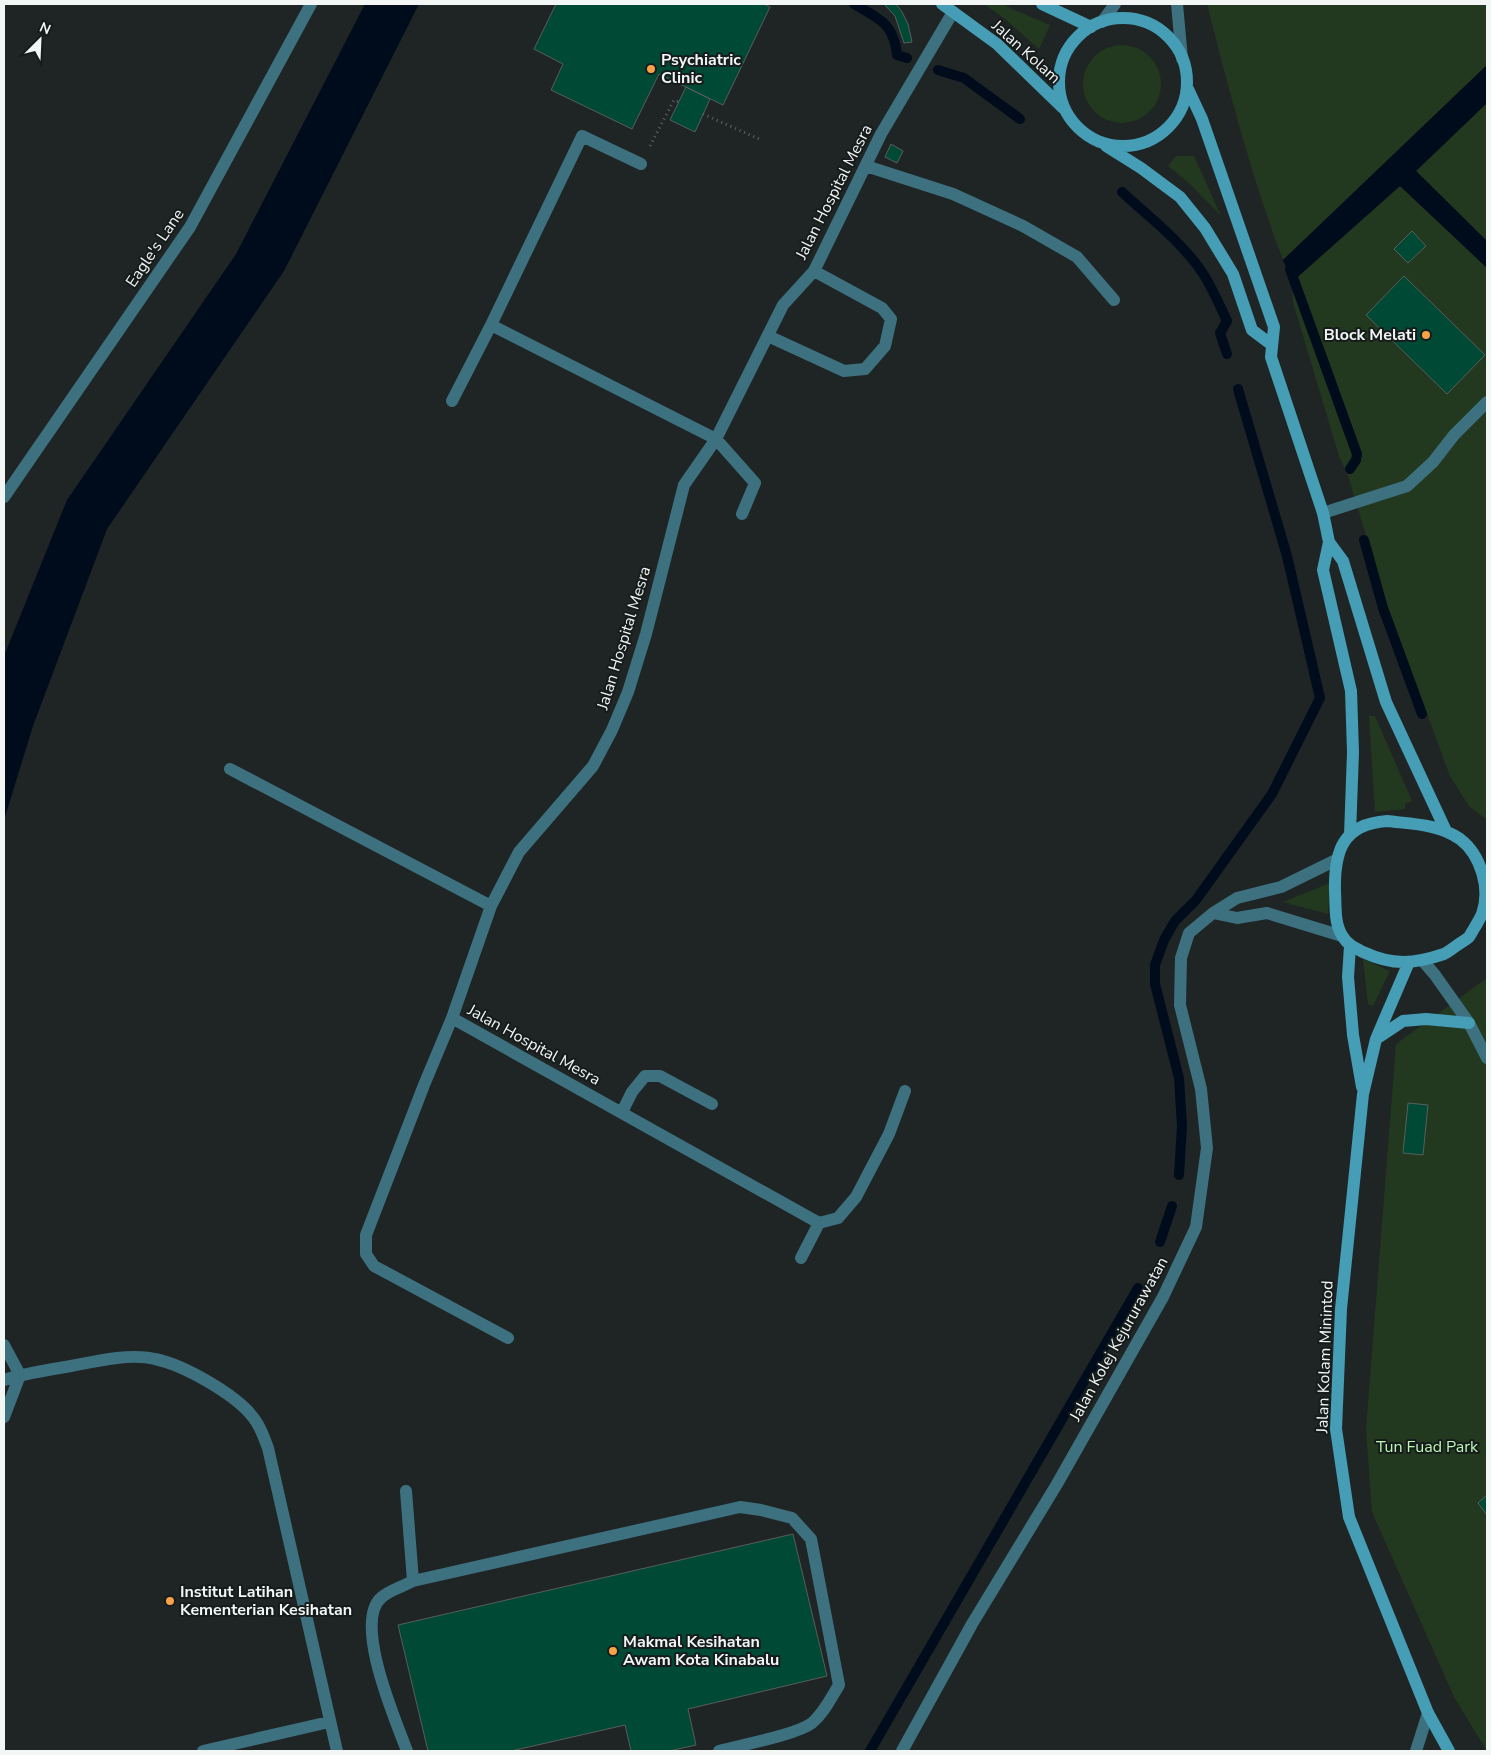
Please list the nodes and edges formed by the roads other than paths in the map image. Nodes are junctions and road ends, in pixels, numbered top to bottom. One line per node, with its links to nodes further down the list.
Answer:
1 (312, 4): 22 (street, Eagle's Lane)
2 (942, 4): 6 (main road, Jalan Kolam)
3 (1042, 4): 7 (main road)
4 (1115, 4): 7 (street)
5 (1177, 4): 8 (street)
6 (953, 12): 10 (main road, Jalan Kolam); 13 (street, Jalan Hospital Mesra)
7 (1096, 25): 8 (main road); 10 (main road)
8 (1182, 59): 9 (main road)
9 (1188, 89): 11 (main road); 18 (main road)
10 (1063, 108): 11 (main road)
11 (1103, 144): 18 (main road)
12 (641, 164): 16 (street)
13 (866, 166): 14 (street, Jalan Hospital Mesra); 15 (street)
14 (814, 271): 17 (street, Jalan Hospital Mesra); 17 (street)
15 (1114, 300)
16 (491, 325): 19 (street); 21 (street)
17 (768, 336): 21 (street, Jalan Hospital Mesra)
18 (1272, 345): 23 (main road)
19 (452, 402)
20 (1487, 402): 23 (street)
21 (716, 439): 24 (street); 31 (street, Jalan Hospital Mesra)
22 (4, 497)
23 (1322, 513): 25 (main road)
24 (742, 514)
25 (1329, 542): 27 (main road); 28 (main road)
26 (230, 768): 31 (street)
27 (1446, 831): 28 (main road); 30 (main road)
28 (1350, 835): 29 (main road)
29 (1336, 860): 32 (street, Jalan Kolej Kejururawatan); 33 (main road)
30 (1487, 899): 34 (main road)
31 (491, 906): 36 (street, Jalan Hospital Mesra)
32 (1213, 912): 33 (street); 59 (street, Jalan Kolej Kejururawatan)
33 (1346, 941): 35 (main road); 41 (main road, Jalan Kolam Minintod)
34 (1423, 961): 35 (main road); 37 (street)
35 (1410, 962): 38 (main road, Jalan Kolam Minintod)
36 (452, 1018): 43 (street, Jalan Hospital Mesra); 46 (street)
37 (1469, 1023): 38 (main road); 39 (street)
38 (1376, 1039): 41 (main road, Jalan Kolam Minintod)
39 (1487, 1058)
40 (905, 1091): 44 (street)
41 (1364, 1094): 53 (main road, Jalan Kolam Minintod)
42 (712, 1104): 43 (street)
43 (622, 1112): 44 (street, Jalan Hospital Mesra)
44 (820, 1223): 45 (street)
45 (801, 1258)
46 (508, 1338)
47 (4, 1345): 48 (street)
48 (20, 1375): 49 (street); 50 (street); 54 (street)
49 (4, 1380)
50 (4, 1417)
51 (406, 1491): 52 (street)
52 (414, 1581): 57 (street); 58 (street)
53 (1428, 1713): 60 (street); 61 (main road, Jalan Kolam Minintod)
54 (329, 1722): 55 (street); 56 (street)
55 (203, 1751)
56 (337, 1751)
57 (407, 1751)
58 (719, 1751)
59 (902, 1751)
60 (1416, 1751)
61 (1449, 1751)

